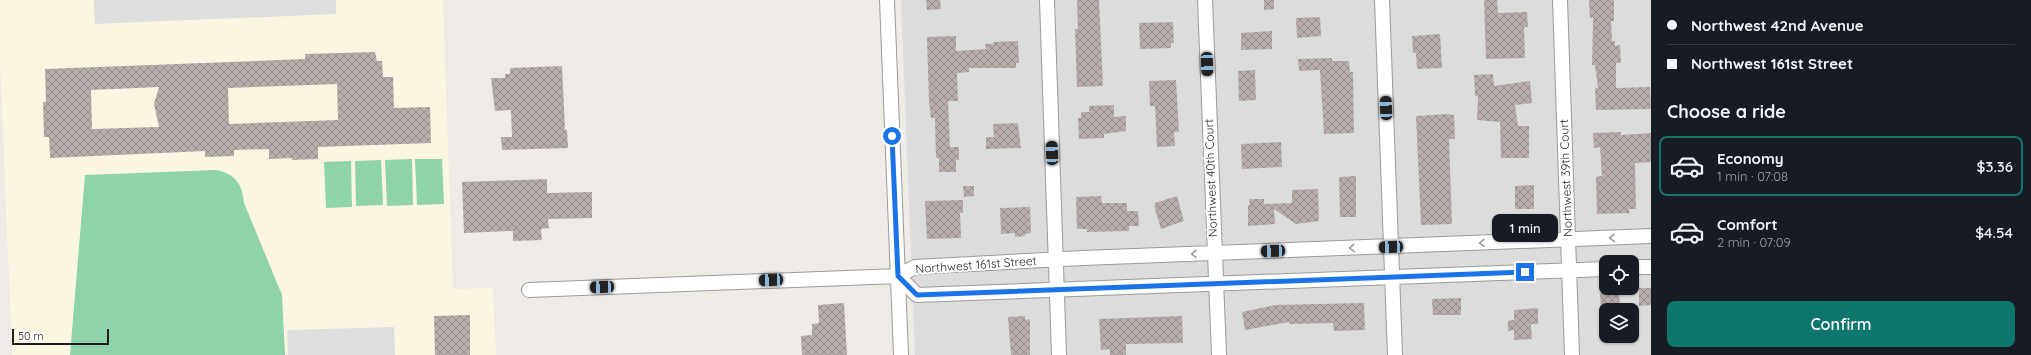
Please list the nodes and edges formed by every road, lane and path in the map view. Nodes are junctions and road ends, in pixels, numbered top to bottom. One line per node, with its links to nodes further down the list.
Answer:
1 (887, 0): 15 (street)
2 (1047, 0): 10 (street)
3 (1205, 0): 9 (street, Northwest 40th Court)
4 (1382, 0): 8 (street)
5 (1560, 0): 7 (street, Northwest 39th Court)
6 (1651, 236): 7 (street, Northwest 161st Street, one-way to 7)
7 (1568, 240): 8 (street, Northwest 161st Street, one-way to 8); 14 (street, Northwest 39th Court)
8 (1391, 247): 9 (street, Northwest 161st Street, one-way to 9); 16 (street)
9 (1214, 253): 10 (street, Northwest 161st Street, one-way to 10); 17 (street, Northwest 40th Court)
10 (1056, 260): 15 (street, Northwest 161st Street); 19 (street)
11 (1651, 267): 12 (street)
12 (1639, 268)
13 (1599, 269): 14 (street, Northwest 161st Street)
14 (1569, 270): 16 (street, Northwest 161st Street); 24 (street, Northwest 39th Court)
15 (898, 276): 18 (street); 19 (street, Northwest 161st Street); 20 (street)
16 (1392, 277): 17 (street, Northwest 161st Street); 23 (street)
17 (1216, 284): 19 (street, Northwest 161st Street); 22 (street, Northwest 40th Court)
18 (529, 290)
19 (1057, 290): 21 (street)
20 (901, 355)
21 (1059, 355)
22 (1218, 355)
23 (1395, 355)
24 (1572, 355)

